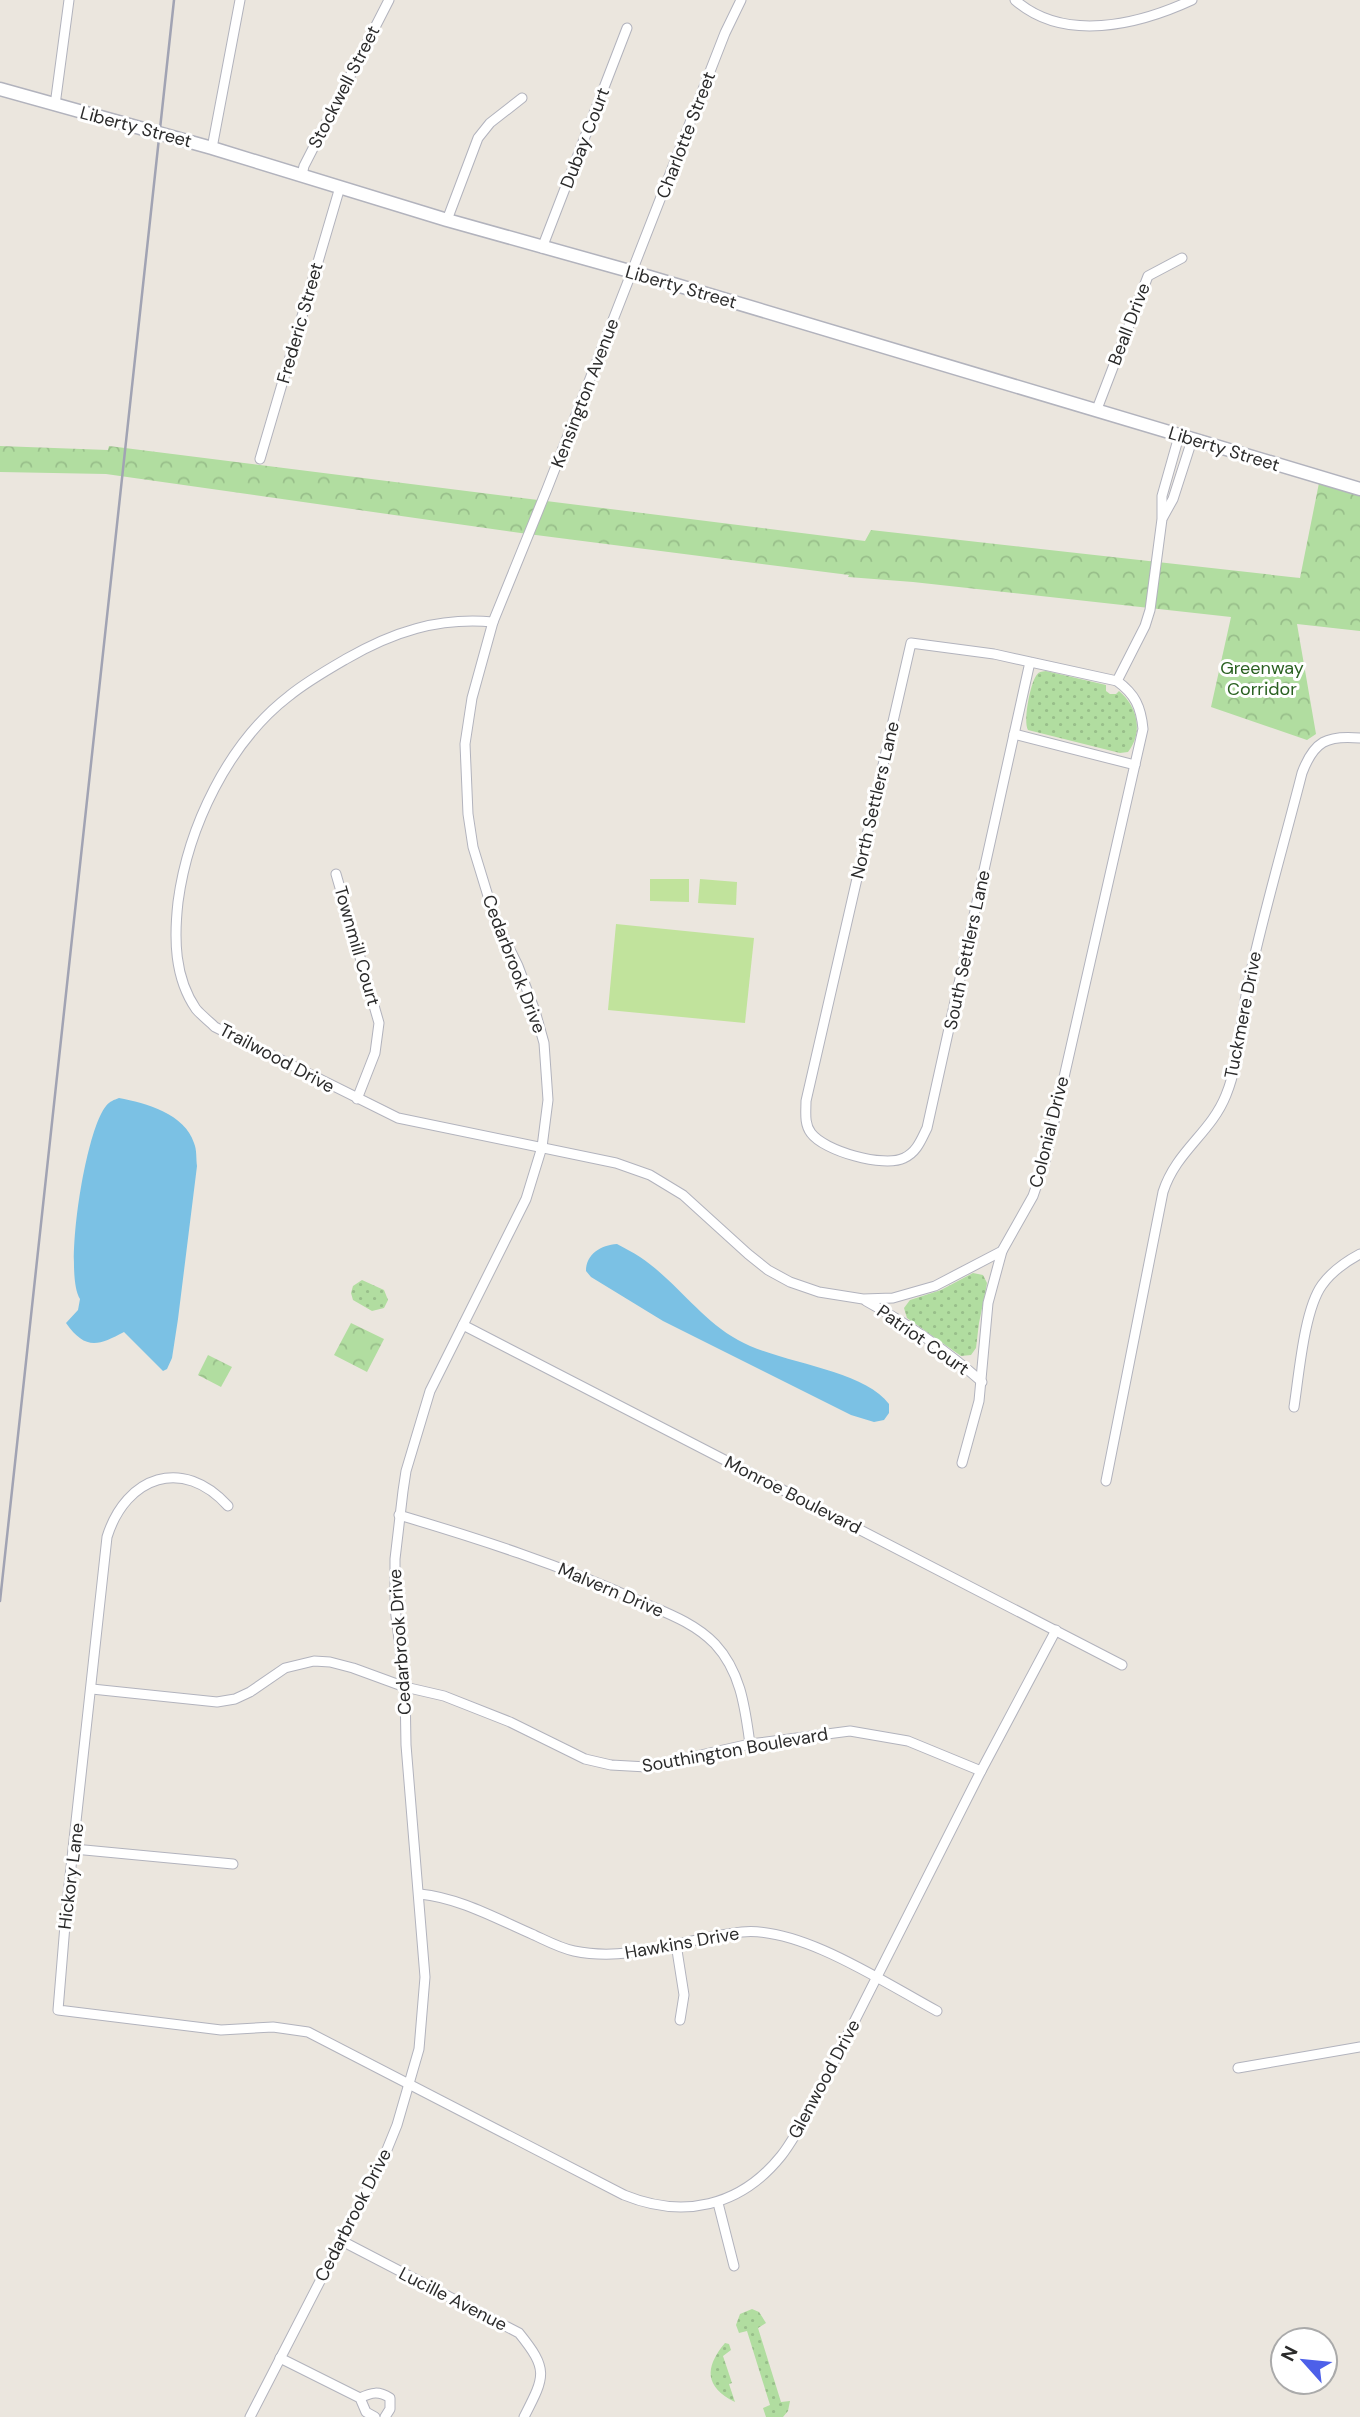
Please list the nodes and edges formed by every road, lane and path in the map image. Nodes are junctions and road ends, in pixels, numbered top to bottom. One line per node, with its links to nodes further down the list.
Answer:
1 (69, 0): 10 (street)
2 (240, 0): 11 (street)
3 (389, 0): 12 (street, Stockwell Street)
4 (741, 0): 17 (street, Charlotte Street)
5 (1015, 0): 6 (street)
6 (1192, 0)
7 (628, 28): 15 (street, Dubay Court)
8 (0, 89): 10 (street, Liberty Street)
9 (522, 98): 14 (street)
10 (55, 105): 11 (street, Liberty Street)
11 (212, 148): 12 (street, Liberty Street)
12 (302, 175): 13 (street, Liberty Street)
13 (340, 187): 14 (street, Liberty Street); 20 (street, Frederic Street)
14 (447, 220): 15 (street, Liberty Street)
15 (542, 248): 17 (street, Liberty Street)
16 (1182, 258): 18 (street, Beall Drive)
17 (633, 272): 18 (street, Liberty Street); 22 (street, Kensington Avenue)
18 (1097, 409): 19 (street, Liberty Street)
19 (1186, 438): 21 (street, Liberty Street); 24 (street)
20 (260, 459)
21 (1360, 489)
22 (492, 622): 29 (street, Trailwood Drive); 30 (street, Cedarbrook Drive)
23 (1030, 662): 24 (street, North Settlers Lane); 25 (street, South Settlers Lane); 31 (street, North Settlers Lane)
24 (1117, 681): 27 (street, Colonial Drive)
25 (1014, 734): 27 (street); 31 (street, South Settlers Lane)
26 (1360, 738): 39 (street, Tuckmere Drive)
27 (1135, 765): 32 (street, Colonial Drive)
28 (336, 874): 29 (street, Townmill Court)
29 (357, 1099): 30 (street, Trailwood Drive)
30 (542, 1147): 34 (street); 35 (street, Cedarbrook Drive)
31 (833, 1149)
32 (1002, 1251): 34 (street); 36 (street, Patriot Court)
33 (1360, 1254): 37 (street)
34 (863, 1299): 36 (street, Patriot Court)
35 (463, 1325): 41 (street, Cedarbrook Drive); 42 (street, Monroe Boulevard)
36 (982, 1382): 38 (street, Patriot Court)
37 (1294, 1407)
38 (962, 1463)
39 (1106, 1481)
40 (228, 1506): 45 (street, Hickory Lane)
41 (399, 1515): 44 (street, Cedarbrook Drive); 46 (street, Malvern Drive)
42 (1056, 1630): 43 (street, Monroe Boulevard); 47 (street, Glenwood Drive)
43 (1122, 1665)
44 (405, 1687): 45 (street, Southington Boulevard); 46 (street, Southington Boulevard); 50 (street, Cedarbrook Drive)
45 (92, 1689): 48 (street, Hickory Lane)
46 (750, 1744): 47 (street, Southington Boulevard)
47 (981, 1771): 52 (street, Glenwood Drive)
48 (75, 1849): 49 (street); 57 (street, Hickory Lane)
49 (233, 1864)
50 (420, 1894): 51 (street, Hawkins Drive); 57 (street, Cedarbrook Drive)
51 (676, 1944): 52 (street, Hawkins Drive); 54 (street)
52 (877, 1979): 53 (street, Hawkins Drive); 58 (street, Glenwood Drive)
53 (937, 2011)
54 (680, 2020)
55 (1360, 2047): 56 (street)
56 (1238, 2068)
57 (410, 2084): 58 (street, Glenwood Drive); 59 (street, Cedarbrook Drive)
58 (718, 2203): 60 (street)
59 (340, 2240): 61 (street, Cedarbrook Drive); 66 (street, Lucille Avenue)
60 (734, 2266)
61 (281, 2358): 62 (street); 63 (street, Cedarbrook Drive)
62 (360, 2398): 64 (street); 65 (street)
63 (250, 2417)
64 (375, 2417)
65 (385, 2417)
66 (524, 2417)

